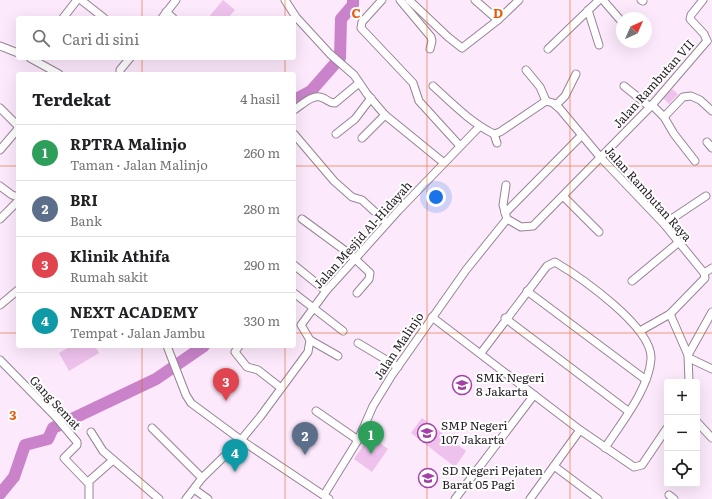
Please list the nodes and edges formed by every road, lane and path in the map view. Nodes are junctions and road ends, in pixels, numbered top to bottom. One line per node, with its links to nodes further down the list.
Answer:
1 (77, 0): 16 (street)
2 (82, 0): 17 (street)
3 (176, 0): 14 (street)
4 (285, 0): 18 (street)
5 (382, 0): 54 (street)
6 (400, 0): 25 (street)
7 (409, 0): 20 (street)
8 (475, 0): 20 (street)
9 (519, 0): 20 (street)
10 (599, 0): 13 (street)
11 (603, 0): 15 (street)
12 (704, 0): 21 (street)
13 (588, 10): 22 (street); 24 (street)
14 (164, 15)
15 (616, 15)
16 (64, 16)
17 (102, 16)
18 (295, 16)
19 (296, 17): 33 (street)
20 (498, 20)
21 (710, 41): 39 (street, Jalan Rambutan VII)
22 (599, 45)
23 (0, 46): 26 (street)
24 (548, 49)
25 (430, 50)
26 (16, 52)
27 (35, 60): 30 (street)
28 (128, 60): 31 (street)
29 (526, 70): 37 (street)
30 (56, 72)
31 (120, 72)
32 (576, 74): 38 (street)
33 (359, 83): 36 (street); 41 (street)
34 (433, 86): 46 (street)
35 (624, 86): 39 (street)
36 (371, 98): 43 (street); 48 (street)
37 (546, 101): 38 (street); 49 (street)
38 (556, 105): 51 (street, Jalan Rambutan Raya)
39 (651, 106): 44 (street); 56 (street, Jalan Rambutan VII)
40 (0, 108): 45 (street)
41 (296, 109)
42 (712, 111): 44 (street)
43 (386, 114): 52 (street); 58 (street)
44 (664, 117): 57 (street)
45 (16, 124)
46 (479, 127): 49 (street); 54 (street, Jalan Mesjid Al-Hidayah)
47 (16, 131): 55 (street)
48 (336, 134)
49 (494, 134): 53 (street)
50 (296, 136): 68 (street)
51 (581, 136): 56 (street, Jalan Rambutan Raya); 65 (street, Jalan Malinjo)
52 (362, 138)
53 (497, 143)
54 (460, 146): 58 (street, Jalan Mesjid Al-Hidayah)
55 (0, 150)
56 (601, 158): 62 (street, Jalan Rambutan VII); 69 (street, Jalan Rambutan Raya)
57 (695, 161)
58 (444, 163): 68 (street, Jalan Mesjid Al-Hidayah)
59 (506, 185): 65 (street)
60 (0, 186): 61 (street)
61 (16, 196)
62 (563, 196): 65 (street, Jalan Rambutan VII); 70 (street)
63 (706, 196): 69 (street)
64 (16, 207): 66 (street)
65 (506, 216): 86 (street, Jalan Malinjo)
66 (0, 219)
67 (302, 219): 72 (street)
68 (387, 223): 72 (street, Jalan Mesjid Al-Hidayah)
69 (664, 224): 71 (street, Jalan Rambutan Raya)
70 (599, 232)
71 (679, 242): 75 (street, Jalan Rambutan Raya); 76 (street)
72 (355, 258): 77 (street, Jalan Mesjid Al-Hidayah); 80 (street)
73 (296, 267): 77 (street)
74 (712, 268): 75 (street)
75 (704, 273): 85 (street)
76 (632, 280)
77 (326, 291): 83 (street, Jalan Mesjid Al-Hidayah)
78 (527, 291): 87 (street); 89 (street); 101 (street)
79 (16, 292): 82 (street)
80 (357, 293)
81 (296, 295): 83 (street)
82 (0, 305)
83 (313, 308): 88 (street); 90 (street, Jalan Mesjid Al-Hidayah)
84 (712, 312): 96 (street)
85 (670, 314): 89 (street); 96 (street)
86 (432, 317): 94 (street); 98 (street, Jalan Malinjo)
87 (506, 318): 94 (street); 105 (street)
88 (344, 331)
89 (640, 331): 101 (street)
90 (310, 340): 95 (street); 102 (street)
91 (358, 343): 98 (street)
92 (168, 348): 112 (street)
93 (238, 348): 102 (street)
94 (481, 353): 103 (street)
95 (338, 356)
96 (689, 356): 99 (street); 100 (street)
97 (0, 360): 118 (street, Gang Semat)
98 (398, 367): 113 (street, Jalan Malinjo)
99 (712, 369)
100 (689, 379)
101 (646, 380): 105 (street)
102 (281, 388): 112 (street)
103 (534, 396): 108 (street); 125 (street)
104 (316, 411): 113 (street)
105 (628, 412): 114 (street)
106 (700, 425): 111 (street)
107 (152, 428): 117 (street)
108 (580, 430): 114 (street); 116 (street)
109 (91, 432): 115 (street)
110 (664, 432): 114 (street)
111 (712, 438)
112 (241, 440): 117 (street); 120 (street)
113 (358, 440): 120 (street, Jalan Malinjo)
114 (605, 448)
115 (113, 460): 118 (street); 122 (street)
116 (554, 466): 126 (street); 127 (street)
117 (202, 478): 119 (street)
118 (88, 482): 121 (street)
119 (194, 489): 123 (street); 124 (street)
120 (326, 497)
121 (88, 499)
122 (159, 499)
123 (186, 499)
124 (208, 499)
125 (456, 499)
126 (531, 499)
127 (598, 499)

